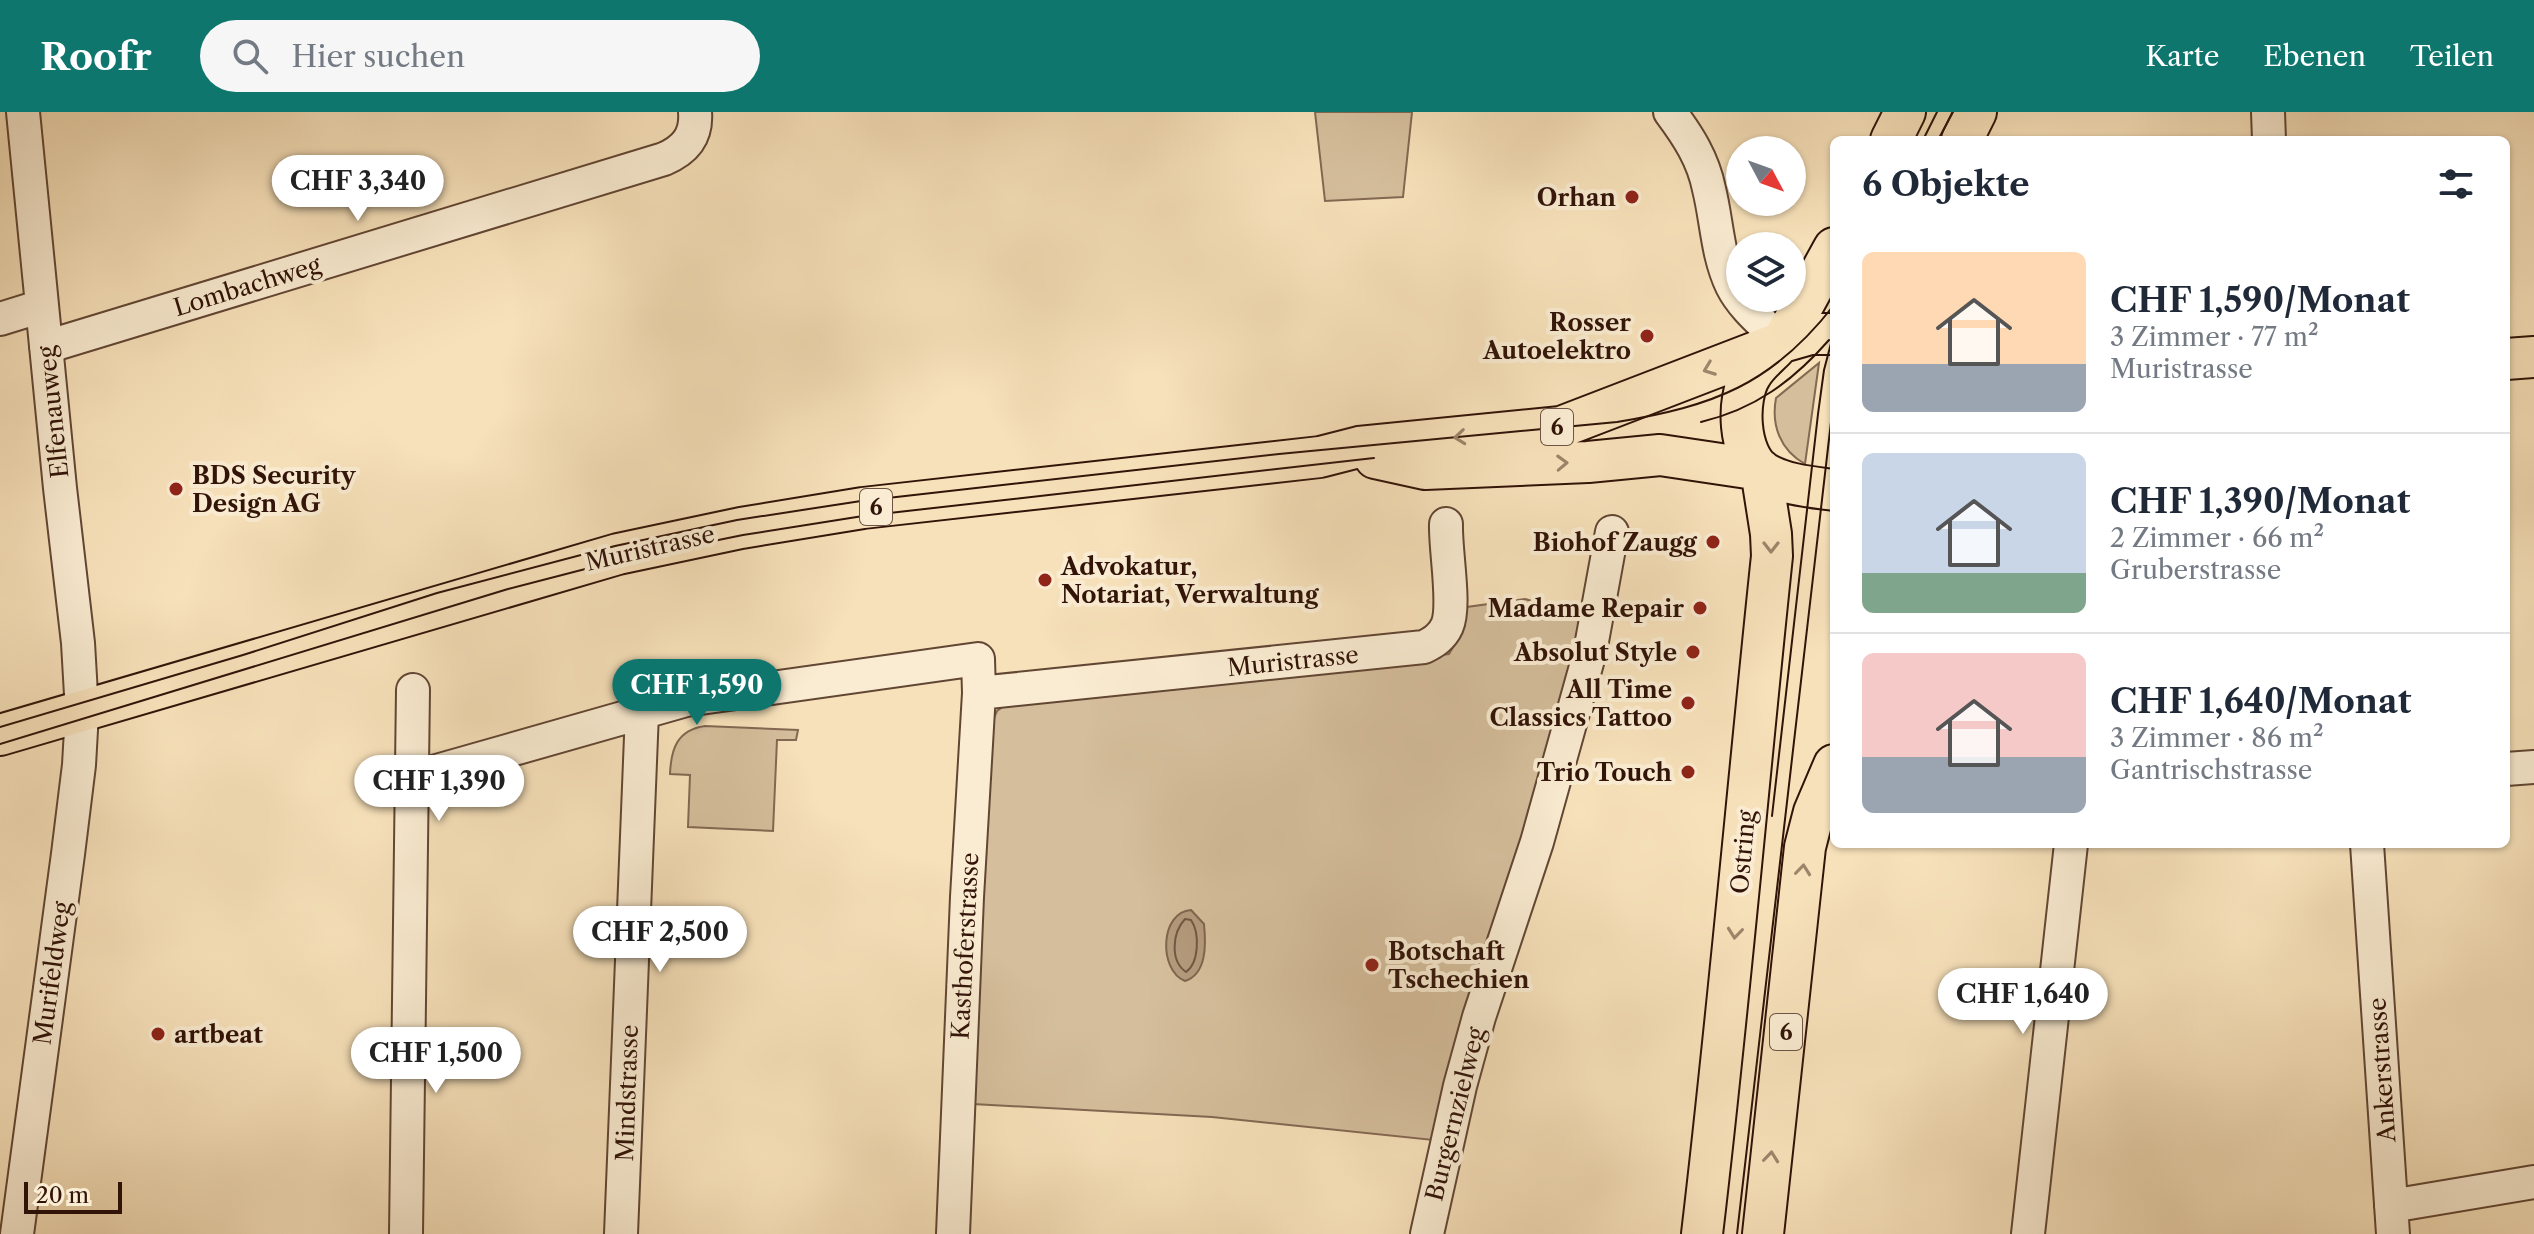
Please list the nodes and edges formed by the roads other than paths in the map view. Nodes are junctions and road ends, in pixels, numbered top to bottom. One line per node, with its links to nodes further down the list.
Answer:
1 (23, 112): 11 (street, Elfenauweg)
2 (695, 112): 15 (street, Lombachweg)
3 (1670, 112): 14 (street)
4 (1905, 112): 7 (main road)
5 (1976, 112): 8 (main road)
6 (2268, 112): 9 (street)
7 (1893, 136)
8 (1964, 136)
9 (2269, 136)
10 (1830, 255): 14 (main road, Ostring)
11 (42, 306): 12 (street); 15 (street, Elfenauweg)
12 (0, 319)
13 (1830, 334): 14 (main road, Muristrasse)
14 (1782, 342): 18 (main road, Muristrasse / 6, one-way to 18); 19 (main road, Ostring)
15 (46, 347): 25 (street, Elfenauweg)
16 (2534, 357): 17 (main road)
17 (2510, 359)
18 (1320, 457): 19 (main road, Muristrasse / 6, one-way to 19); 25 (main road, Muristrasse / 6)
19 (1761, 470): 20 (main road, Muristrasse); 41 (main road, Ostring, one-way to 41)
20 (1830, 489)
21 (1446, 524): 24 (street, Muristrasse)
22 (1612, 532): 40 (street, Burgernzielweg)
23 (413, 690): 31 (street)
24 (979, 693): 26 (street, Kasthoferstrasse); 39 (street, Kasthoferstrasse)
25 (82, 712): 27 (main road, Muristrasse / 6); 36 (street, Murifeldweg)
26 (642, 712): 31 (street); 38 (street, Mindstrasse)
27 (0, 735)
28 (2534, 767): 29 (street)
29 (2510, 769)
30 (1830, 774): 42 (main road, 6, one-way to 30)
31 (412, 778): 37 (street)
32 (2071, 848): 43 (street)
33 (2367, 848): 35 (street, Ankerstrasse)
34 (2534, 1182): 35 (street, Ankerstrasse)
35 (2392, 1220)
36 (17, 1234)
37 (406, 1234)
38 (621, 1234)
39 (953, 1234)
40 (1427, 1234)
41 (1702, 1234)
42 (1763, 1234)
43 (2028, 1234)

